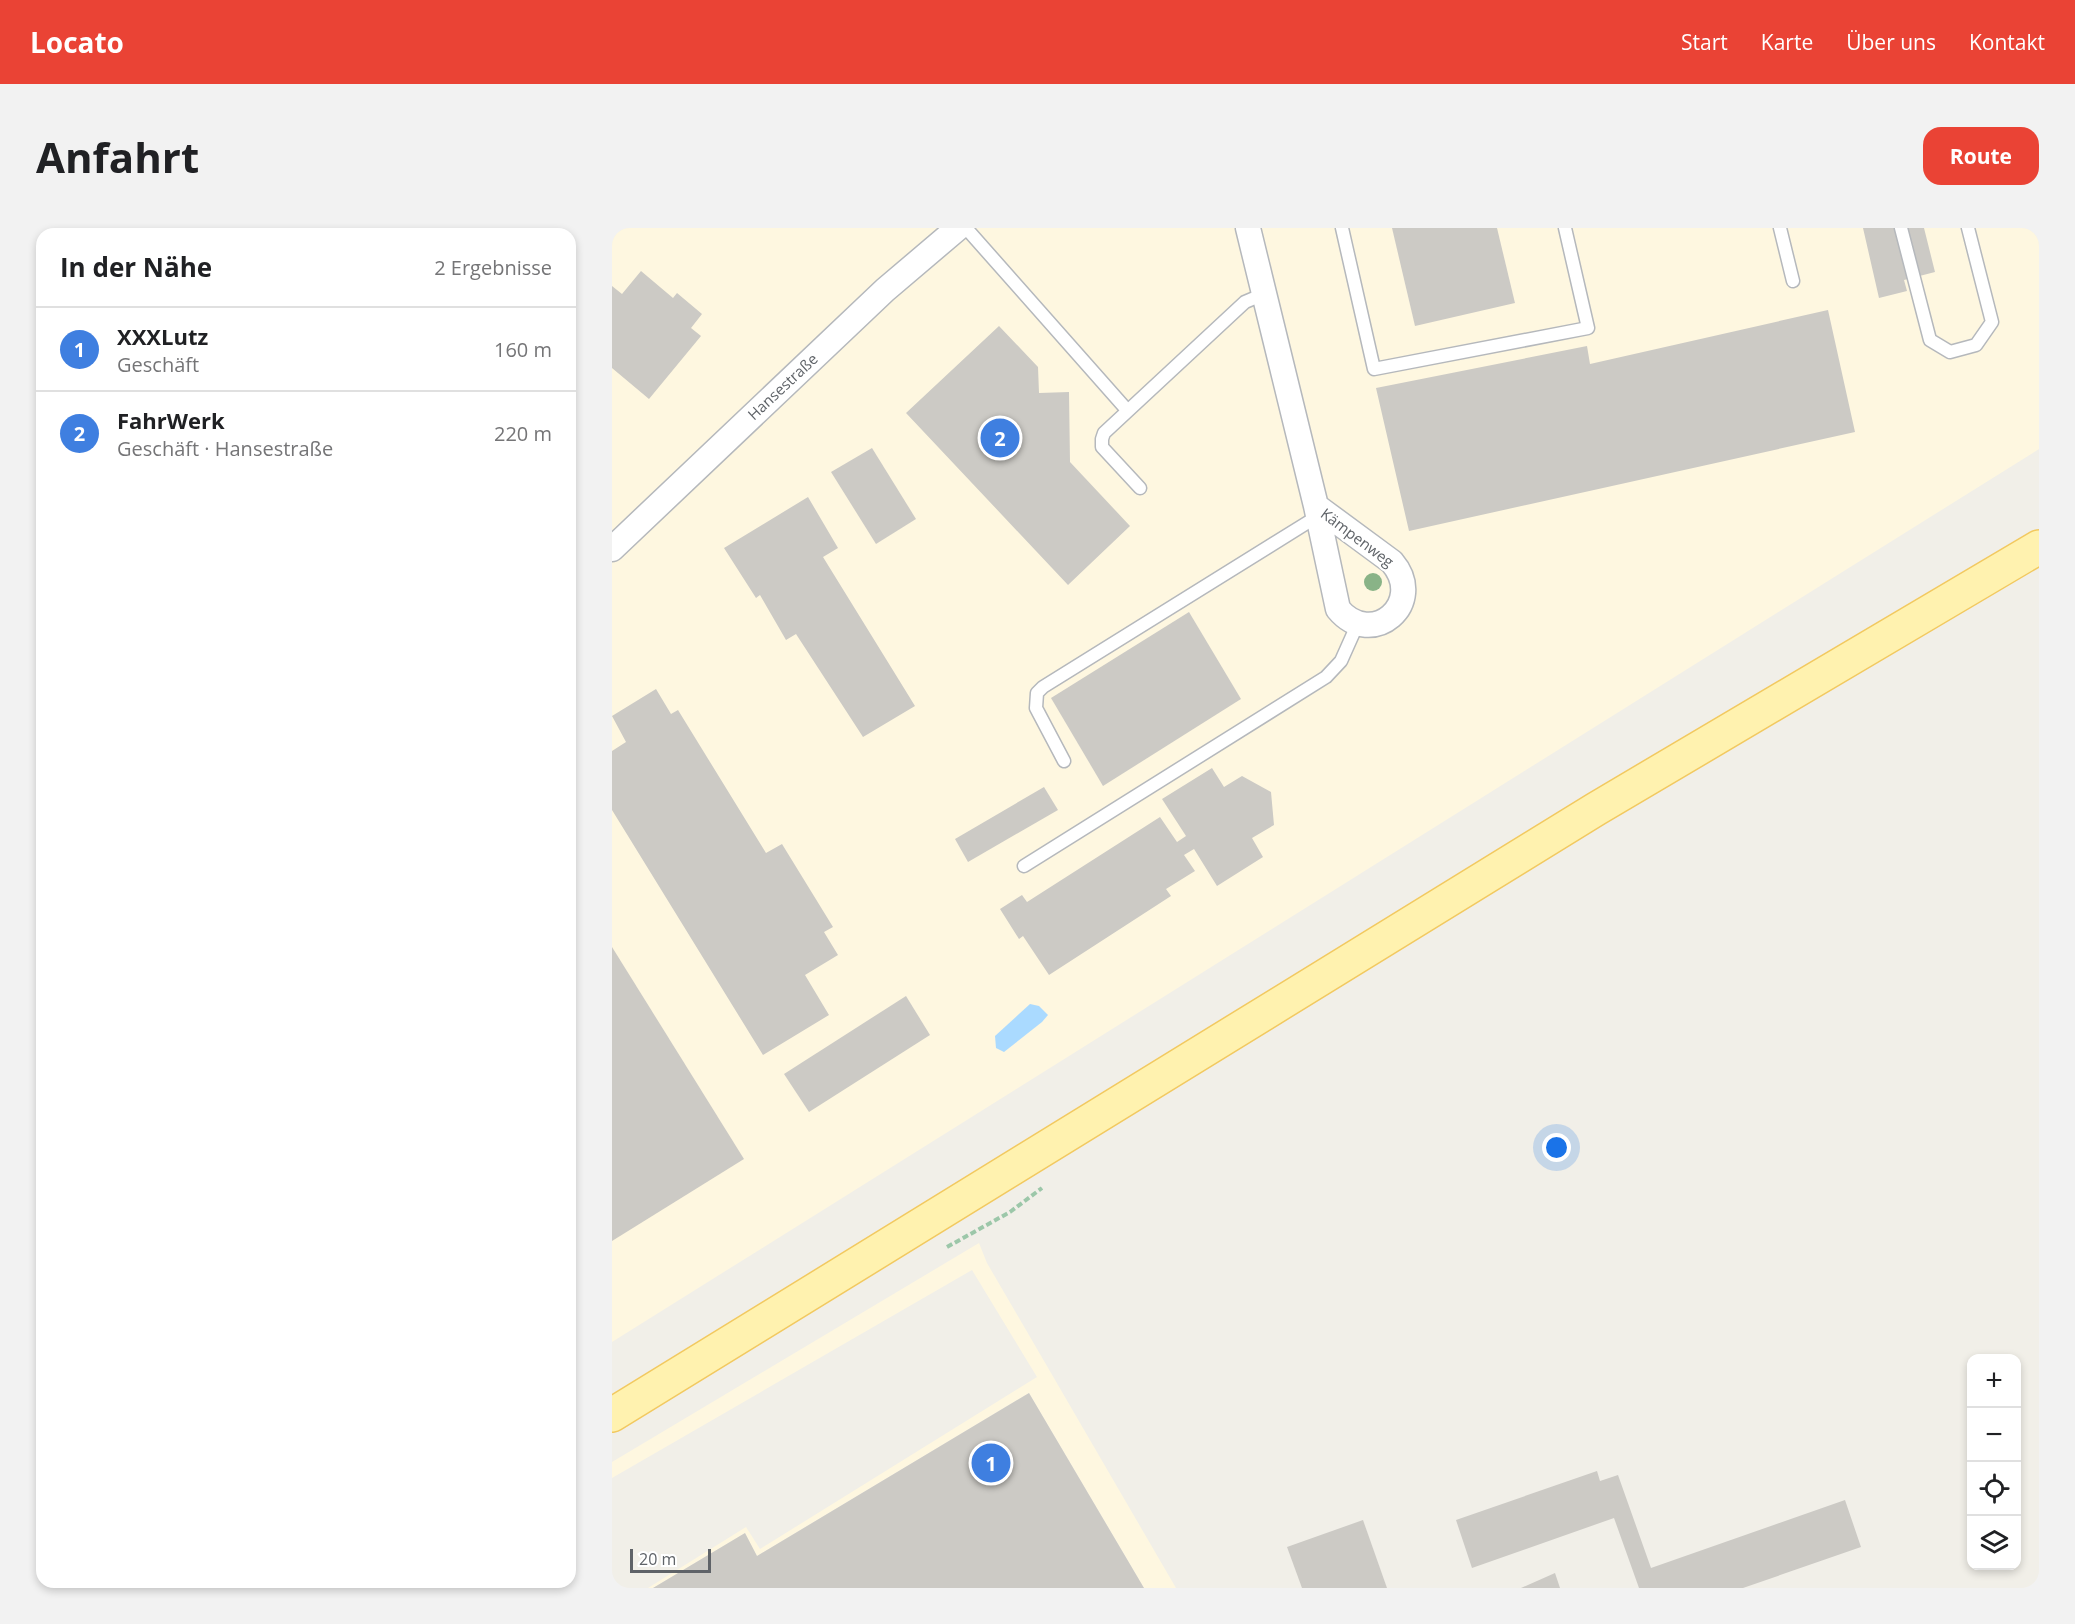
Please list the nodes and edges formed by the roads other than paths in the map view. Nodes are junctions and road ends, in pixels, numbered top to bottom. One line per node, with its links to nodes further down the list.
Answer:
1 (958, 228): 15 (street, Hansestraße)
2 (966, 228): 11 (lane)
3 (1248, 228): 10 (street, Kämpenweg)
4 (1342, 228): 5 (lane)
5 (1565, 228)
6 (1780, 228): 9 (lane)
7 (1901, 228): 8 (lane)
8 (1968, 228)
9 (1793, 281)
10 (1264, 294): 11 (lane); 13 (street, Kämpenweg)
11 (1127, 410): 12 (lane)
12 (1140, 488)
13 (1317, 511): 16 (street, Kämpenweg); 16 (street, Kämpenweg); 17 (lane)
14 (2039, 547): 19 (main road)
15 (612, 549)
16 (1358, 624): 18 (lane)
17 (1064, 760)
18 (1024, 866)
19 (612, 1415)

